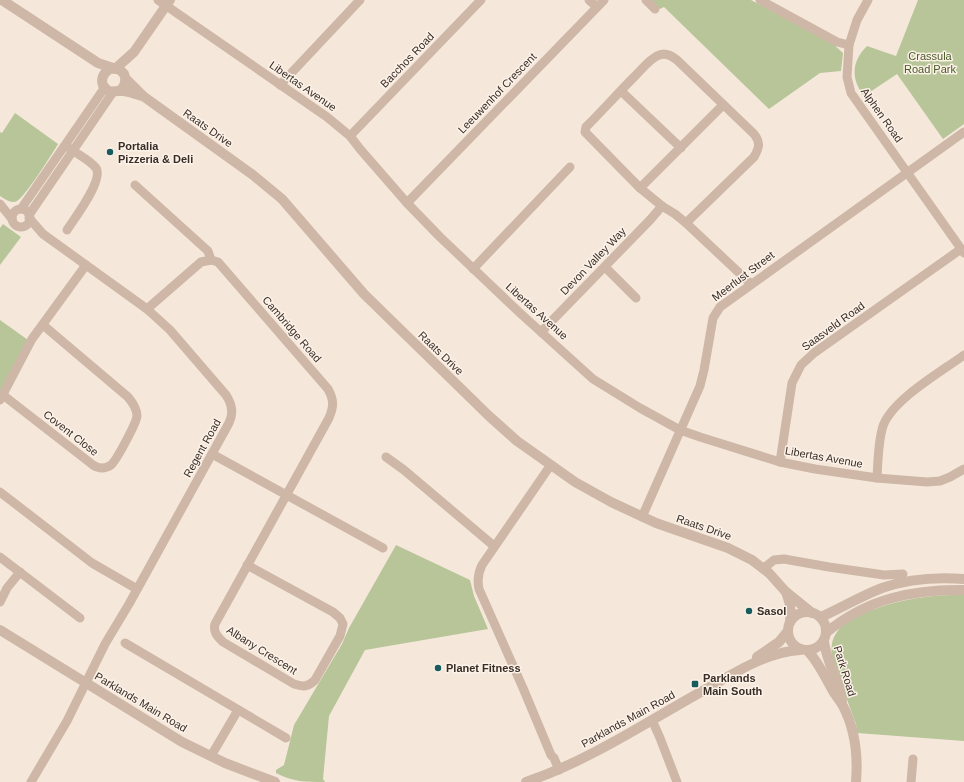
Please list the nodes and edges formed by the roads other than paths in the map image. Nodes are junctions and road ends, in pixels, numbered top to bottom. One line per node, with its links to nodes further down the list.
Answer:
1 (2, 0): 13 (street)
2 (360, 0): 18 (street)
3 (481, 0): 24 (street, Bacchos Road)
4 (589, 0): 11 (street)
5 (604, 0): 11 (street, Leeuwenhof Crescent)
6 (646, 0): 12 (street)
7 (760, 0): 10 (street)
8 (868, 0): 14 (street, Alphen Road)
9 (165, 2): 15 (street); 18 (street, Libertas Avenue)
10 (773, 3): 14 (street)
11 (597, 7): 33 (street, Leeuwenhof Crescent)
12 (655, 9)
13 (50, 32): 16 (street); 19 (street)
14 (850, 45): 29 (street, Alphen Road)
15 (134, 52): 16 (street); 17 (street)
16 (114, 68): 17 (street); 19 (street)
17 (125, 77): 19 (street); 21 (street, Raats Drive)
18 (280, 85): 24 (street, Libertas Avenue)
19 (110, 87): 21 (street, Raats Drive); 25 (street); 27 (street)
20 (621, 91): 22 (street); 26 (street); 31 (street)
21 (143, 96): 58 (street, Raats Drive)
22 (723, 105): 26 (street); 38 (street)
23 (964, 132): 29 (street, Meerlust Street)
24 (350, 136): 33 (street, Libertas Avenue)
25 (64, 145): 27 (street); 35 (street)
26 (681, 148): 31 (street)
27 (73, 151): 36 (street); 40 (street)
28 (570, 167): 46 (street)
29 (908, 172): 42 (street, Alphen Road); 47 (street, Meerlust Street)
30 (135, 185): 43 (street)
31 (640, 188): 34 (street)
32 (0, 203): 35 (street); 37 (street)
33 (407, 203): 46 (street, Libertas Avenue)
34 (662, 206): 38 (street); 45 (street, Devon Valley Way)
35 (19, 210): 36 (street); 37 (street)
36 (29, 217): 39 (street); 41 (street, Regent Road)
37 (12, 219): 39 (street)
38 (686, 223): 47 (street)
39 (22, 227): 41 (street, Regent Road)
40 (67, 230)
41 (43, 234): 44 (street, Regent Road)
42 (962, 251): 57 (street, Saasveld Road)
43 (211, 260): 49 (street); 62 (street, Cambridge Road)
44 (86, 265): 49 (street, Regent Road); 50 (street)
45 (605, 267): 48 (street); 51 (street, Devon Valley Way)
46 (473, 269): 51 (street, Libertas Avenue)
47 (751, 284): 54 (street, Meerlust Street)
48 (636, 298)
49 (147, 309): 55 (street, Regent Road)
50 (43, 325): 53 (street); 53 (street, Covent Close)
51 (541, 332): 54 (street, Libertas Avenue)
52 (964, 355): 60 (street)
53 (2, 398)
54 (680, 430): 57 (street, Libertas Avenue); 63 (street, Meerlust Street)
55 (212, 454): 62 (street); 72 (street, Regent Road)
56 (386, 457): 64 (street)
57 (780, 462): 60 (street, Libertas Avenue)
58 (550, 466): 63 (street, Raats Drive); 64 (street)
59 (964, 469): 60 (street, Libertas Avenue)
60 (876, 478)
61 (0, 492): 72 (street)
62 (287, 495): 65 (street); 67 (street, Albany Crescent)
63 (642, 517): 68 (street, Raats Drive)
64 (494, 546): 92 (street)
65 (383, 548)
66 (0, 557): 69 (street)
67 (247, 565): 67 (street, Albany Crescent)
68 (764, 568): 70 (street); 74 (street, Raats Drive)
69 (20, 572): 75 (street); 77 (street)
70 (903, 574)
71 (964, 579): 76 (street)
72 (137, 589): 85 (street, Regent Road)
73 (964, 590): 80 (street)
74 (786, 592): 76 (street, Raats Drive); 78 (street, Raats Drive)
75 (1, 596)
76 (817, 615): 78 (street); 80 (street)
77 (80, 618)
78 (789, 626): 83 (street); 84 (street, Parklands Main Road)
79 (0, 630): 85 (street, Parklands Main Road)
80 (827, 632): 81 (street)
81 (824, 642): 83 (street); 86 (street, Park Road)
82 (125, 643): 87 (street)
83 (804, 650): 84 (street, Parklands Main Road); 86 (street, Park Road)
84 (739, 671): 88 (street, Parklands Main Road)
85 (86, 684): 90 (street, Parklands Main Road); 93 (street, Regent Road)
86 (843, 706): 97 (street, Park Road)
87 (238, 710): 89 (street); 90 (street)
88 (652, 720): 92 (street, Parklands Main Road); 96 (street)
89 (286, 738)
90 (211, 756): 94 (street, Parklands Main Road)
91 (913, 759): 98 (street)
92 (559, 770): 95 (street, Parklands Main Road)
93 (34, 781)
94 (275, 782)
95 (526, 782)
96 (677, 782)
97 (856, 782)
98 (911, 782)

